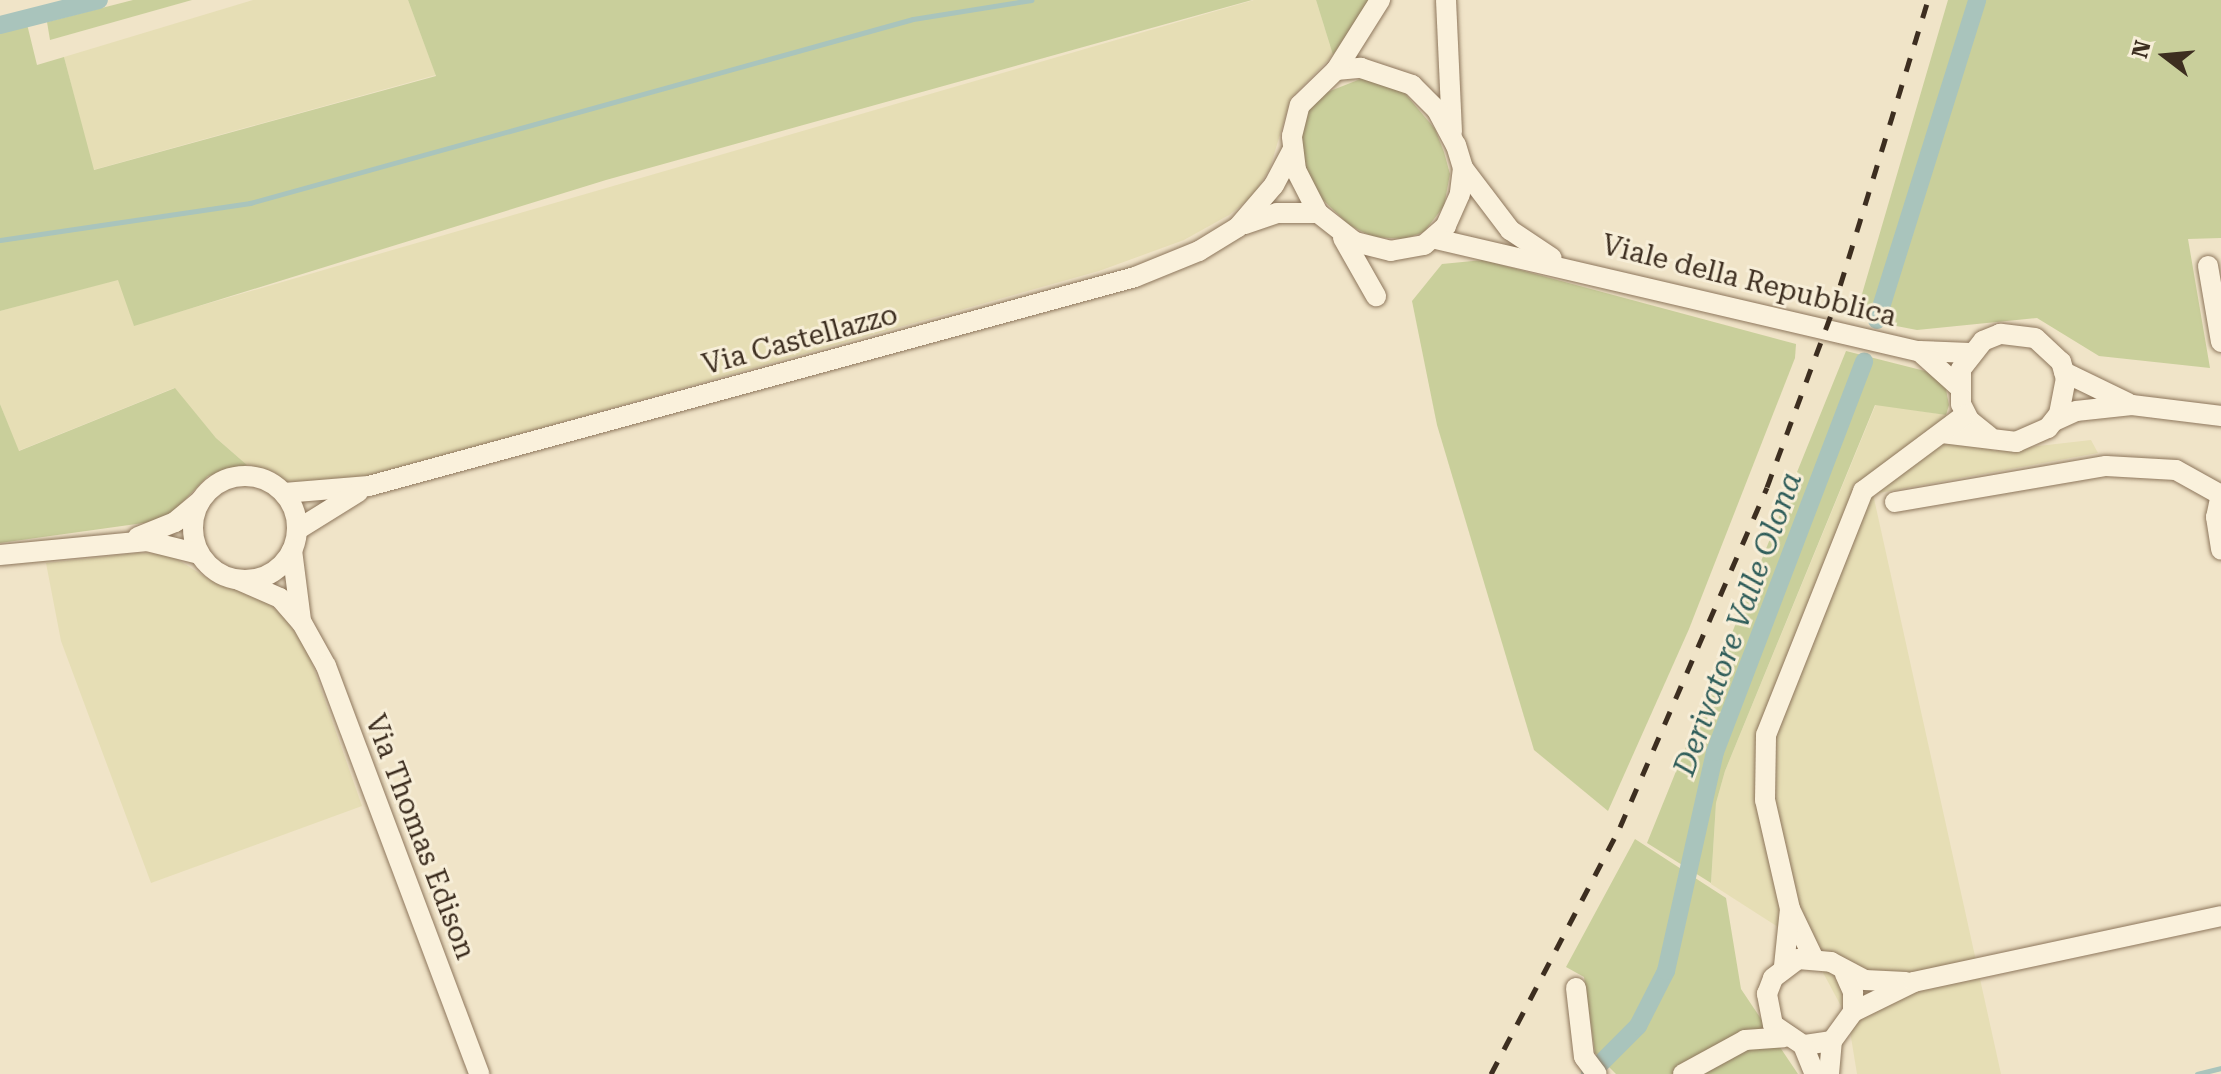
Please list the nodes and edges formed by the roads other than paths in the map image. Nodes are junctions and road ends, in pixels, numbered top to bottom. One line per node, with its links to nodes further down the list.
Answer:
1 (1380, 0): 3 (street)
2 (1446, 0): 4 (street)
3 (1336, 70): 4 (street); 5 (street)
4 (1452, 132): 6 (street)
5 (1293, 149): 7 (street); 8 (street, Via Castellazzo)
6 (1463, 168): 9 (street); 10 (street, Viale della Repubblica)
7 (1325, 220): 8 (street, Via Castellazzo); 9 (street); 12 (street)
8 (1238, 227): 24 (street, Via Castellazzo)
9 (1436, 239): 10 (street, Viale della Repubblica)
10 (1566, 266): 14 (street, Viale della Repubblica)
11 (2208, 266): 13 (street)
12 (1376, 296)
13 (2221, 342)
14 (1919, 351): 15 (street, Viale della Repubblica); 17 (street, Viale della Repubblica)
15 (1970, 353): 16 (street); 17 (street)
16 (2064, 372): 18 (street); 21 (street)
17 (1958, 386): 19 (street)
18 (2132, 405): 20 (street); 21 (street)
19 (1965, 415): 22 (street); 23 (street)
20 (2221, 416)
21 (2054, 421): 23 (street)
22 (1942, 433): 23 (street); 36 (street)
23 (1989, 436)
24 (369, 486): 25 (street); 29 (street)
25 (284, 493): 27 (street); 29 (street)
26 (2221, 495): 28 (street); 31 (street)
27 (200, 501): 30 (street); 32 (street)
28 (1895, 502)
29 (295, 540): 34 (street); 35 (street, Via Thomas Edison)
30 (121, 541): 32 (street); 33 (street)
31 (2221, 550)
32 (199, 554): 34 (street)
33 (0, 555)
34 (239, 580): 35 (street, Via Thomas Edison)
35 (302, 623): 47 (street, Via Thomas Edison)
36 (1790, 909): 38 (street); 39 (street)
37 (2221, 916): 41 (street)
38 (1813, 957): 39 (street); 40 (street)
39 (1784, 966): 44 (street)
40 (1845, 974): 41 (street); 43 (street)
41 (1914, 982): 43 (street)
42 (1576, 988): 46 (street)
43 (1853, 1012): 45 (street)
44 (1793, 1041): 45 (street); 48 (street); 49 (street)
45 (1832, 1041): 50 (street)
46 (1591, 1069)
47 (479, 1074)
48 (1683, 1074)
49 (1815, 1074)
50 (1829, 1074)

